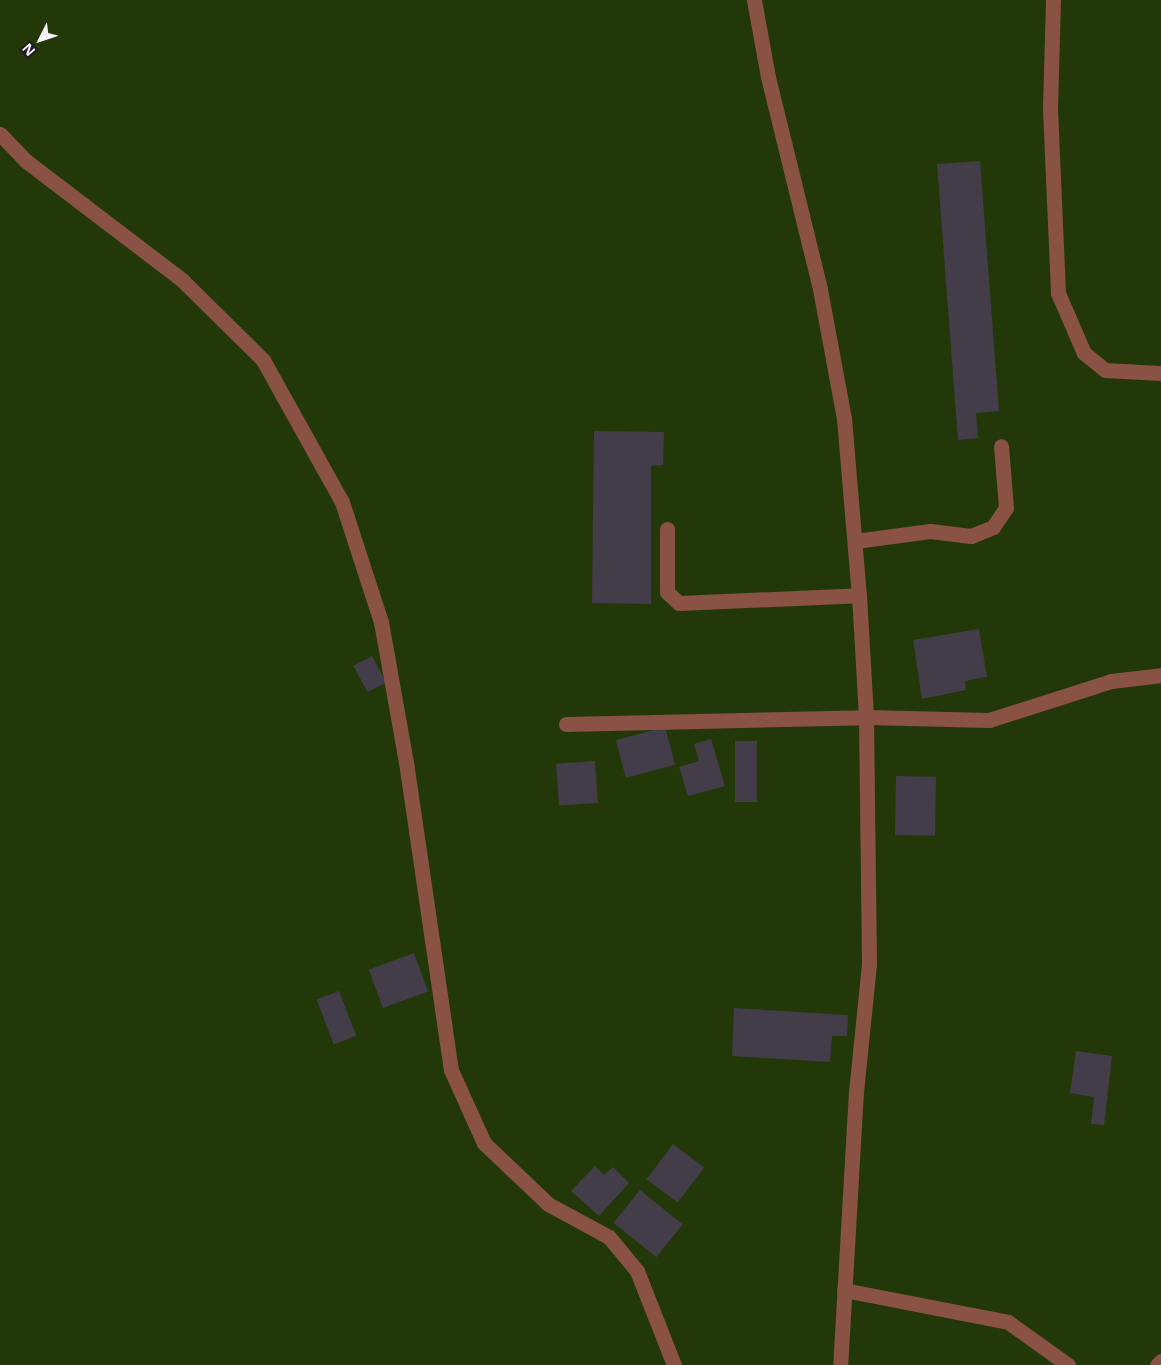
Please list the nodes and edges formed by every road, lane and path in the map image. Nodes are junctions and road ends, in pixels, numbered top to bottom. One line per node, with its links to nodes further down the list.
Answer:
1 (754, 0): 7 (street)
2 (1053, 0): 4 (street)
3 (0, 134): 14 (street)
4 (1161, 373)
5 (1001, 446): 7 (street)
6 (667, 529): 8 (street)
7 (855, 541): 8 (street)
8 (859, 595): 10 (street)
9 (1161, 675): 10 (street)
10 (866, 717): 11 (street); 12 (street)
11 (566, 724)
12 (844, 1290): 15 (street); 16 (street)
13 (1161, 1361): 17 (street)
14 (674, 1365)
15 (840, 1365)
16 (1068, 1365)
17 (1157, 1365)

